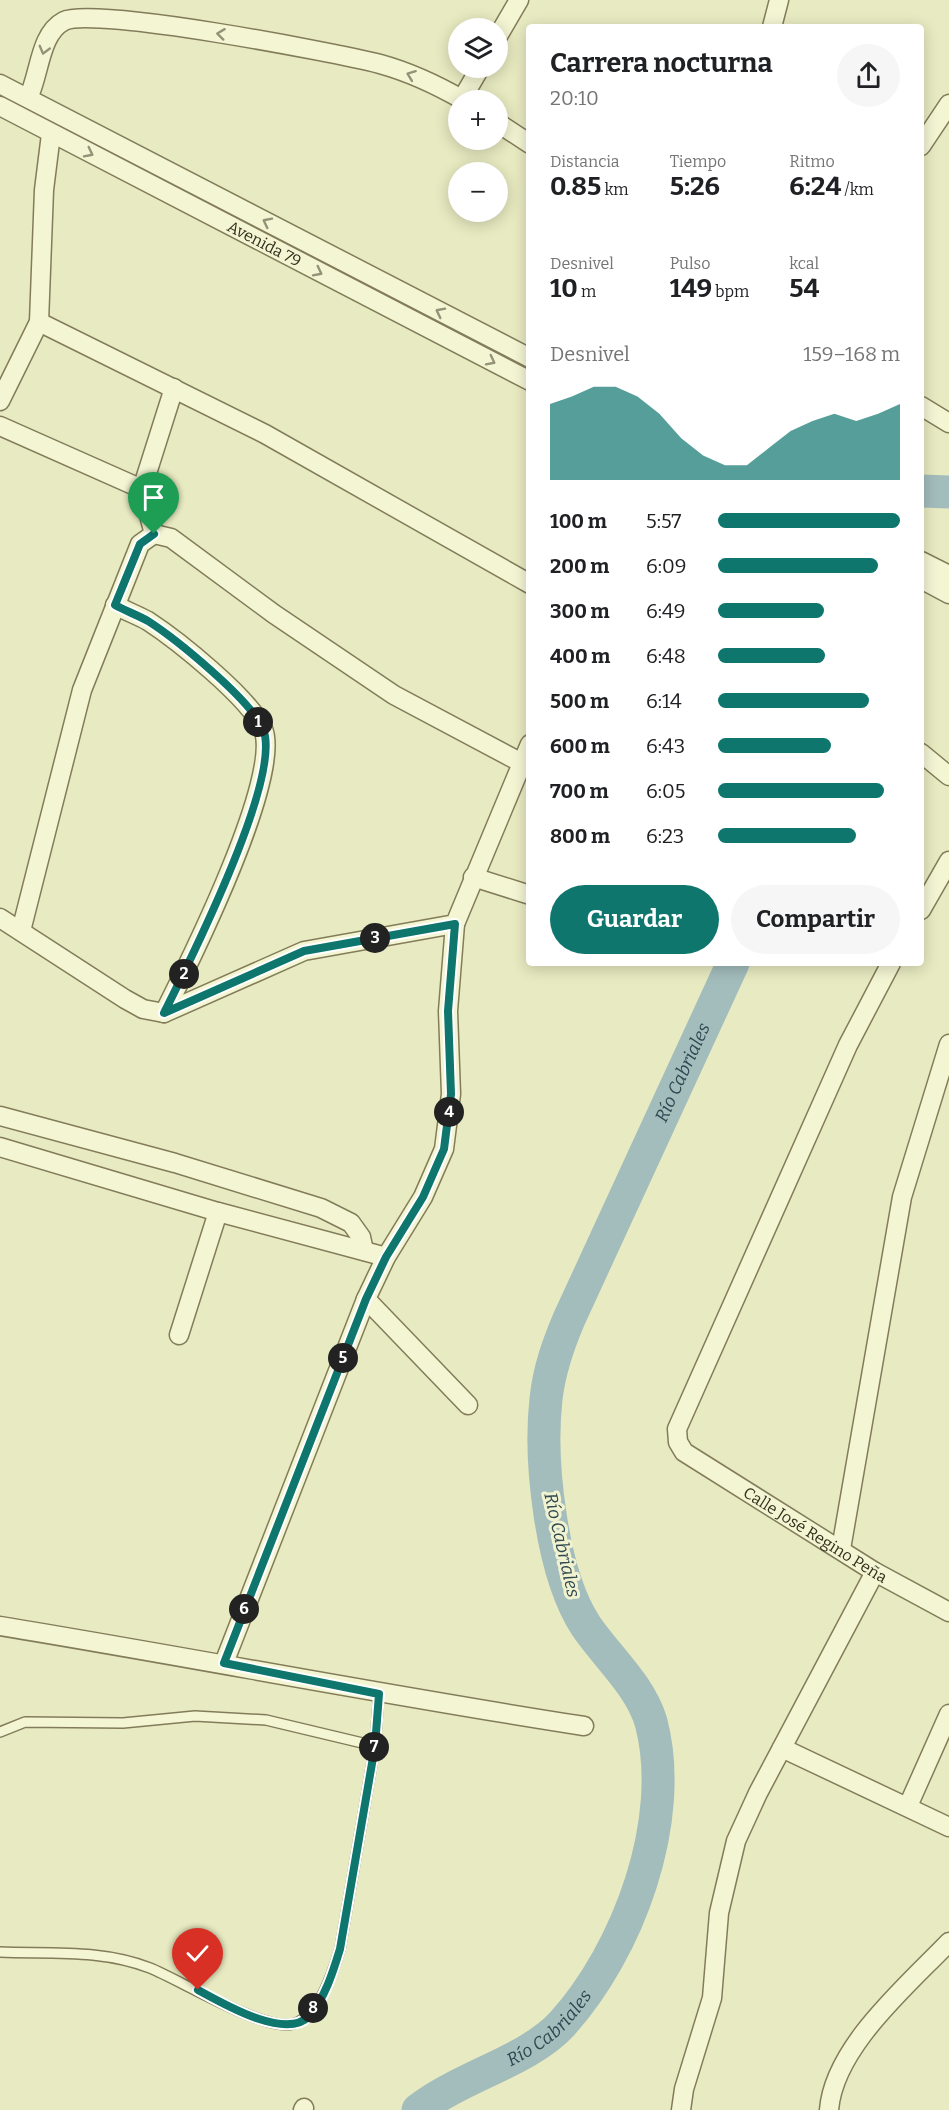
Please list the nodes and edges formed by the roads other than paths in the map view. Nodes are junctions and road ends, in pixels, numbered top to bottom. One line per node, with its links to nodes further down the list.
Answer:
1 (519, 0): 3 (street)
2 (779, 0): 4 (street)
3 (508, 19)
4 (773, 24)
5 (0, 84): 7 (street, Avenida 79)
6 (448, 93): 7 (street, one-way to 7)
7 (28, 98): 15 (street, Avenida 79, one-way to 7)
8 (949, 104): 13 (street)
9 (0, 106): 11 (street, Avenida 79)
10 (508, 130): 12 (street)
11 (51, 134): 14 (street); 16 (street, Avenida 79, one-way to 16)
12 (526, 141)
13 (924, 142)
14 (39, 322): 17 (street); 18 (street)
15 (526, 356)
16 (526, 379)
17 (174, 388): 22 (street); 27 (street)
18 (0, 401)
19 (924, 408): 20 (street)
20 (949, 423)
21 (0, 426): 22 (street)
22 (142, 489): 23 (street)
23 (154, 534): 29 (street); 31 (street)
24 (924, 562): 25 (street)
25 (949, 575)
26 (924, 581): 28 (street)
27 (526, 582)
28 (949, 594)
29 (115, 605): 39 (street); 41 (street)
30 (924, 755): 32 (street)
31 (525, 762): 34 (street)
32 (949, 776)
33 (949, 861): 36 (street)
34 (473, 877): 35 (street); 38 (street)
35 (526, 894)
36 (924, 905)
37 (0, 918): 39 (street)
38 (455, 924): 41 (street); 47 (street)
39 (21, 931): 41 (street)
40 (889, 966): 51 (street, Calle José Regino Peña)
41 (164, 1013)
42 (949, 1044): 51 (street)
43 (0, 1116): 46 (street)
44 (0, 1147): 45 (street)
45 (218, 1212): 46 (street); 49 (street)
46 (364, 1251): 47 (street)
47 (386, 1257): 48 (street)
48 (366, 1299): 50 (street); 55 (street)
49 (179, 1335)
50 (468, 1406)
51 (841, 1549): 52 (street, Calle José Regino Peña)
52 (875, 1572): 53 (street, Calle José Regino Peña); 61 (street)
53 (949, 1612)
54 (0, 1626): 55 (street)
55 (224, 1663): 56 (street)
56 (379, 1694): 58 (street); 60 (lane)
57 (949, 1714): 62 (street)
58 (584, 1726)
59 (0, 1732): 60 (lane)
60 (375, 1746): 65 (lane)
61 (782, 1748): 62 (street); 66 (street)
62 (908, 1806): 63 (street)
63 (949, 1827)
64 (949, 1942): 67 (street)
65 (0, 1952)
66 (681, 2110)
67 (829, 2110)

